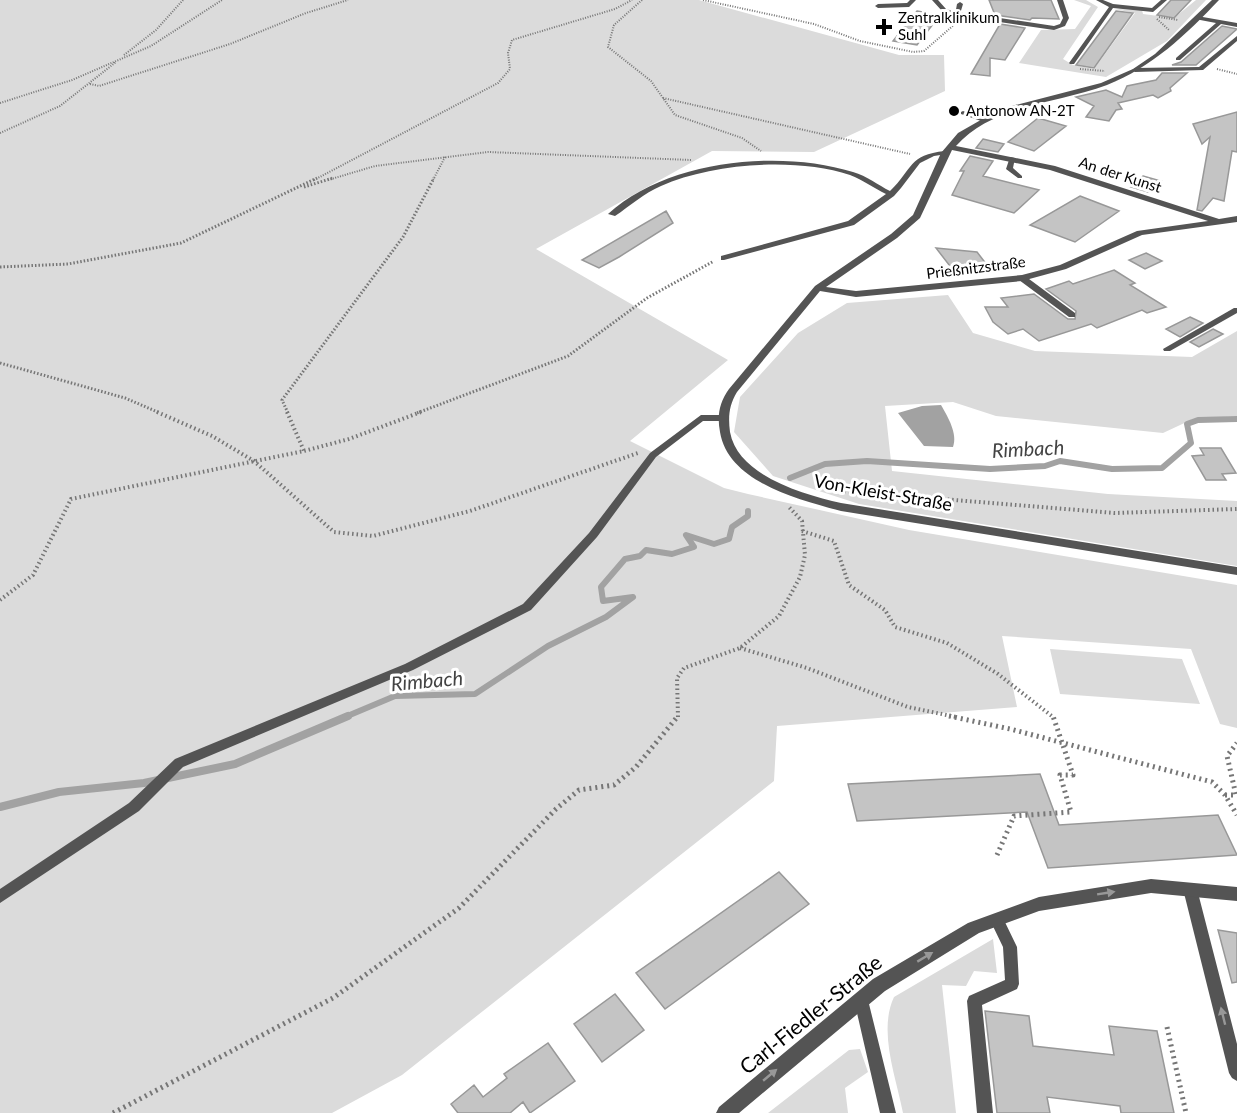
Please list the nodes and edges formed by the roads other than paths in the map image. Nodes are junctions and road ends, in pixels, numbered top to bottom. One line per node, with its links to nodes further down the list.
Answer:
1 (913, 0): 8 (lane)
2 (934, 0): 10 (street)
3 (1060, 0): 10 (street)
4 (1099, 0): 9 (lane)
5 (1164, 0): 9 (lane)
6 (1216, 0): 11 (street)
7 (960, 4): 10 (lane)
8 (878, 6)
9 (1112, 6): 16 (lane)
10 (957, 14)
11 (1197, 18): 12 (lane); 17 (street)
12 (1220, 22): 13 (lane); 15 (lane)
13 (1237, 25)
14 (1237, 38): 17 (lane)
15 (1178, 59)
16 (1072, 63)
17 (1135, 70): 19 (street)
18 (963, 113): 19 (lane)
19 (984, 120): 20 (street)
20 (947, 150): 21 (street, An der Kunst); 23 (lane); 29 (street)
21 (1012, 158): 22 (lane); 26 (street, An der Kunst)
22 (1020, 177)
23 (891, 194): 24 (lane); 27 (lane)
24 (612, 214)
25 (1237, 219): 26 (street, Prießnitzstraße)
26 (1219, 221): 28 (street, Prießnitzstraße)
27 (724, 258)
28 (1022, 278): 29 (street, Prießnitzstraße); 31 (lane)
29 (818, 288): 33 (street)
30 (1237, 310): 32 (lane)
31 (1072, 315)
32 (1167, 349)
33 (723, 418): 34 (street, Von-Kleist-Straße); 37 (lane)
34 (1237, 571)
35 (1190, 889): 36 (street, Carl-Fiedler-Straße); 38 (street, Carl-Fiedler-Straße, one-way to 35); 40 (lane, one-way to 35)
36 (1237, 894)
37 (0, 897)
38 (997, 920): 39 (street, Carl-Fiedler-Straße, one-way to 38); 43 (lane)
39 (861, 1000): 41 (street, Carl-Fiedler-Straße, one-way to 39); 42 (lane)
40 (1237, 1073)
41 (725, 1113)
42 (888, 1113)
43 (985, 1113)

